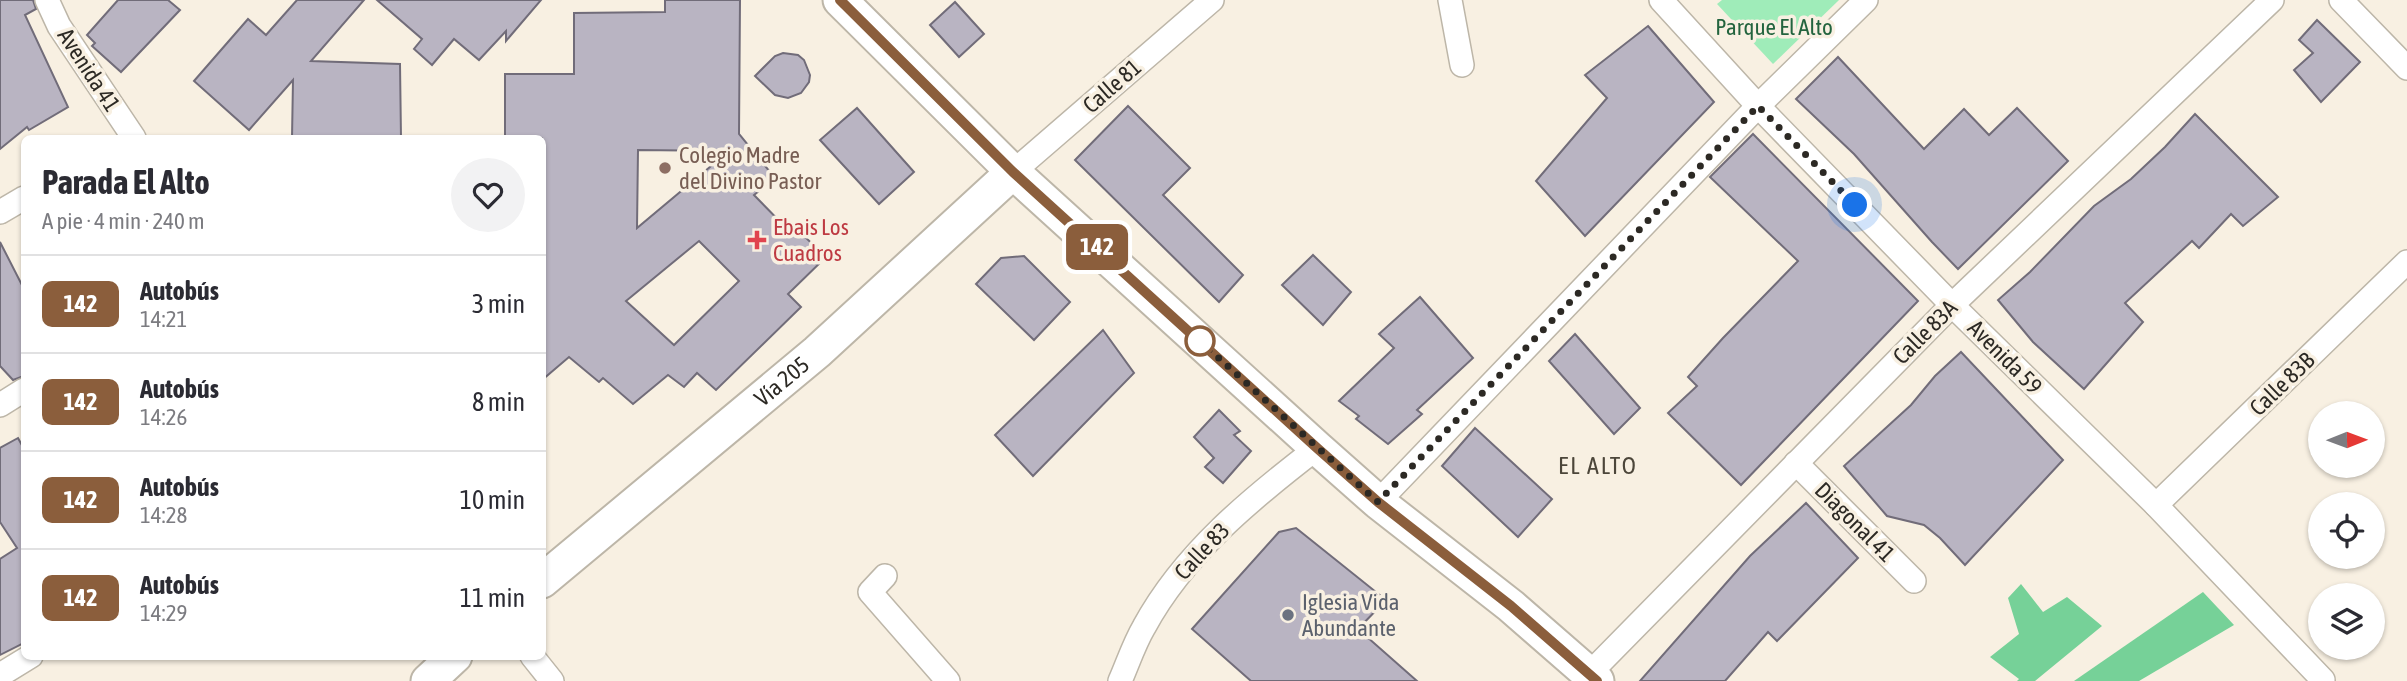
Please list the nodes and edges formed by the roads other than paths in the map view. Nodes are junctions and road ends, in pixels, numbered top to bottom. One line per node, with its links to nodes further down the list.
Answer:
1 (47, 0): 12 (street, Avenida 41)
2 (840, 0): 13 (main road)
3 (1212, 0): 13 (street, Calle 81)
4 (1450, 0): 9 (street)
5 (1661, 0): 11 (street, Avenida 59)
6 (1866, 0): 11 (street)
7 (2272, 0): 17 (street, Calle 83A)
8 (2341, 0): 10 (street)
9 (1462, 65)
10 (2407, 68)
11 (1758, 106): 17 (street, Avenida 59); 22 (street)
12 (127, 135)
13 (1013, 172): 20 (main road); 25 (main road, Vía 205)
14 (21, 200): 15 (street)
15 (0, 212)
16 (2407, 262): 23 (street, Calle 83B)
17 (1952, 305): 21 (street, Calle 83A); 23 (street, Avenida 59)
18 (21, 392): 19 (street)
19 (0, 405)
20 (1317, 448): 22 (main road); 36 (street, Calle 83)
21 (1797, 463): 26 (street, Diagonal 41); 31 (street, Calle 83A)
22 (1378, 502): 31 (main road)
23 (2156, 505): 32 (street, Avenida 59)
24 (885, 576): 35 (street)
25 (546, 577)
26 (1914, 581)
27 (24, 660): 30 (street)
28 (451, 660): 33 (main road)
29 (534, 660): 34 (street)
30 (0, 675)
31 (1593, 677)
32 (2323, 680)
33 (428, 681)
34 (552, 681)
35 (948, 681)
36 (1120, 681)

